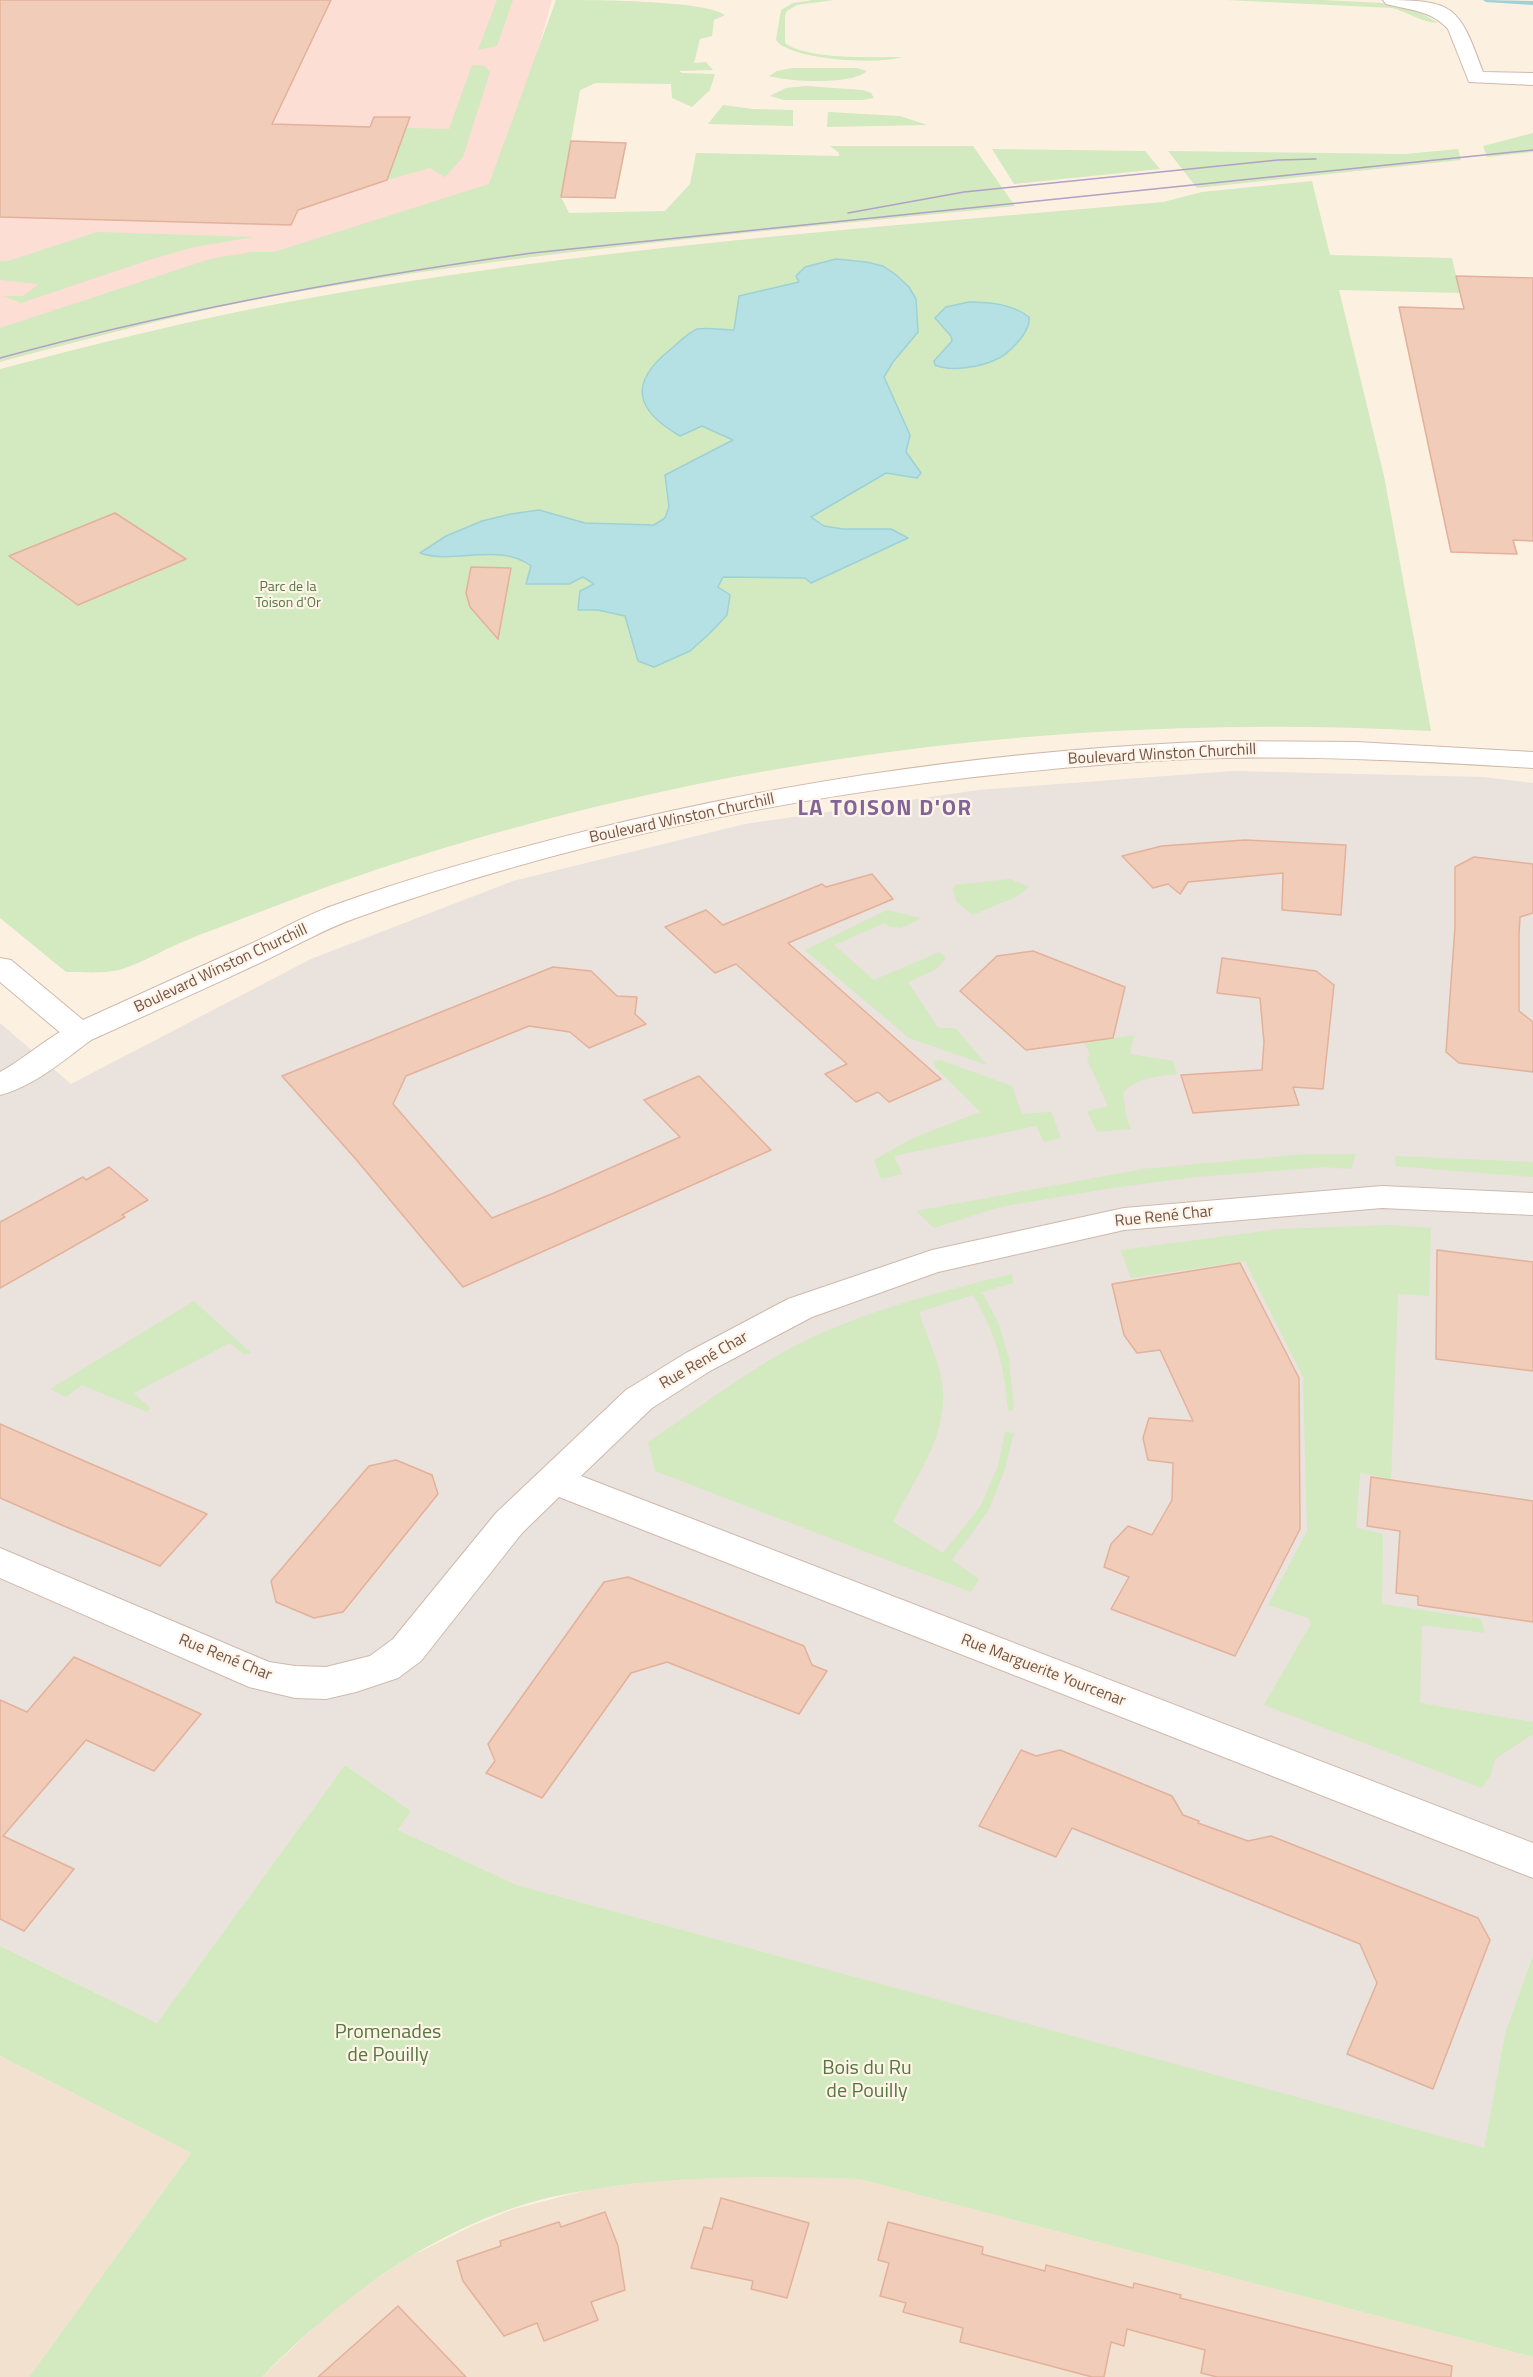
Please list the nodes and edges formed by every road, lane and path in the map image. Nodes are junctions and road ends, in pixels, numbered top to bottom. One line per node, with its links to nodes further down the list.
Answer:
1 (1392, 0): 2 (street)
2 (1472, 69): 3 (street); 4 (street)
3 (1533, 70)
4 (1533, 79)
5 (1533, 760): 7 (street, Boulevard Winston Churchill)
6 (0, 967): 7 (street)
7 (80, 1033): 8 (street, Boulevard Winston Churchill); 9 (street, Boulevard Winston Churchill)
8 (0, 1061)
9 (0, 1085)
10 (1533, 1204): 11 (street, Rue René Char)
11 (553, 1480): 12 (street, Rue René Char); 13 (street, Rue Marguerite Yourcenar)
12 (0, 1562)
13 (1533, 1861)

